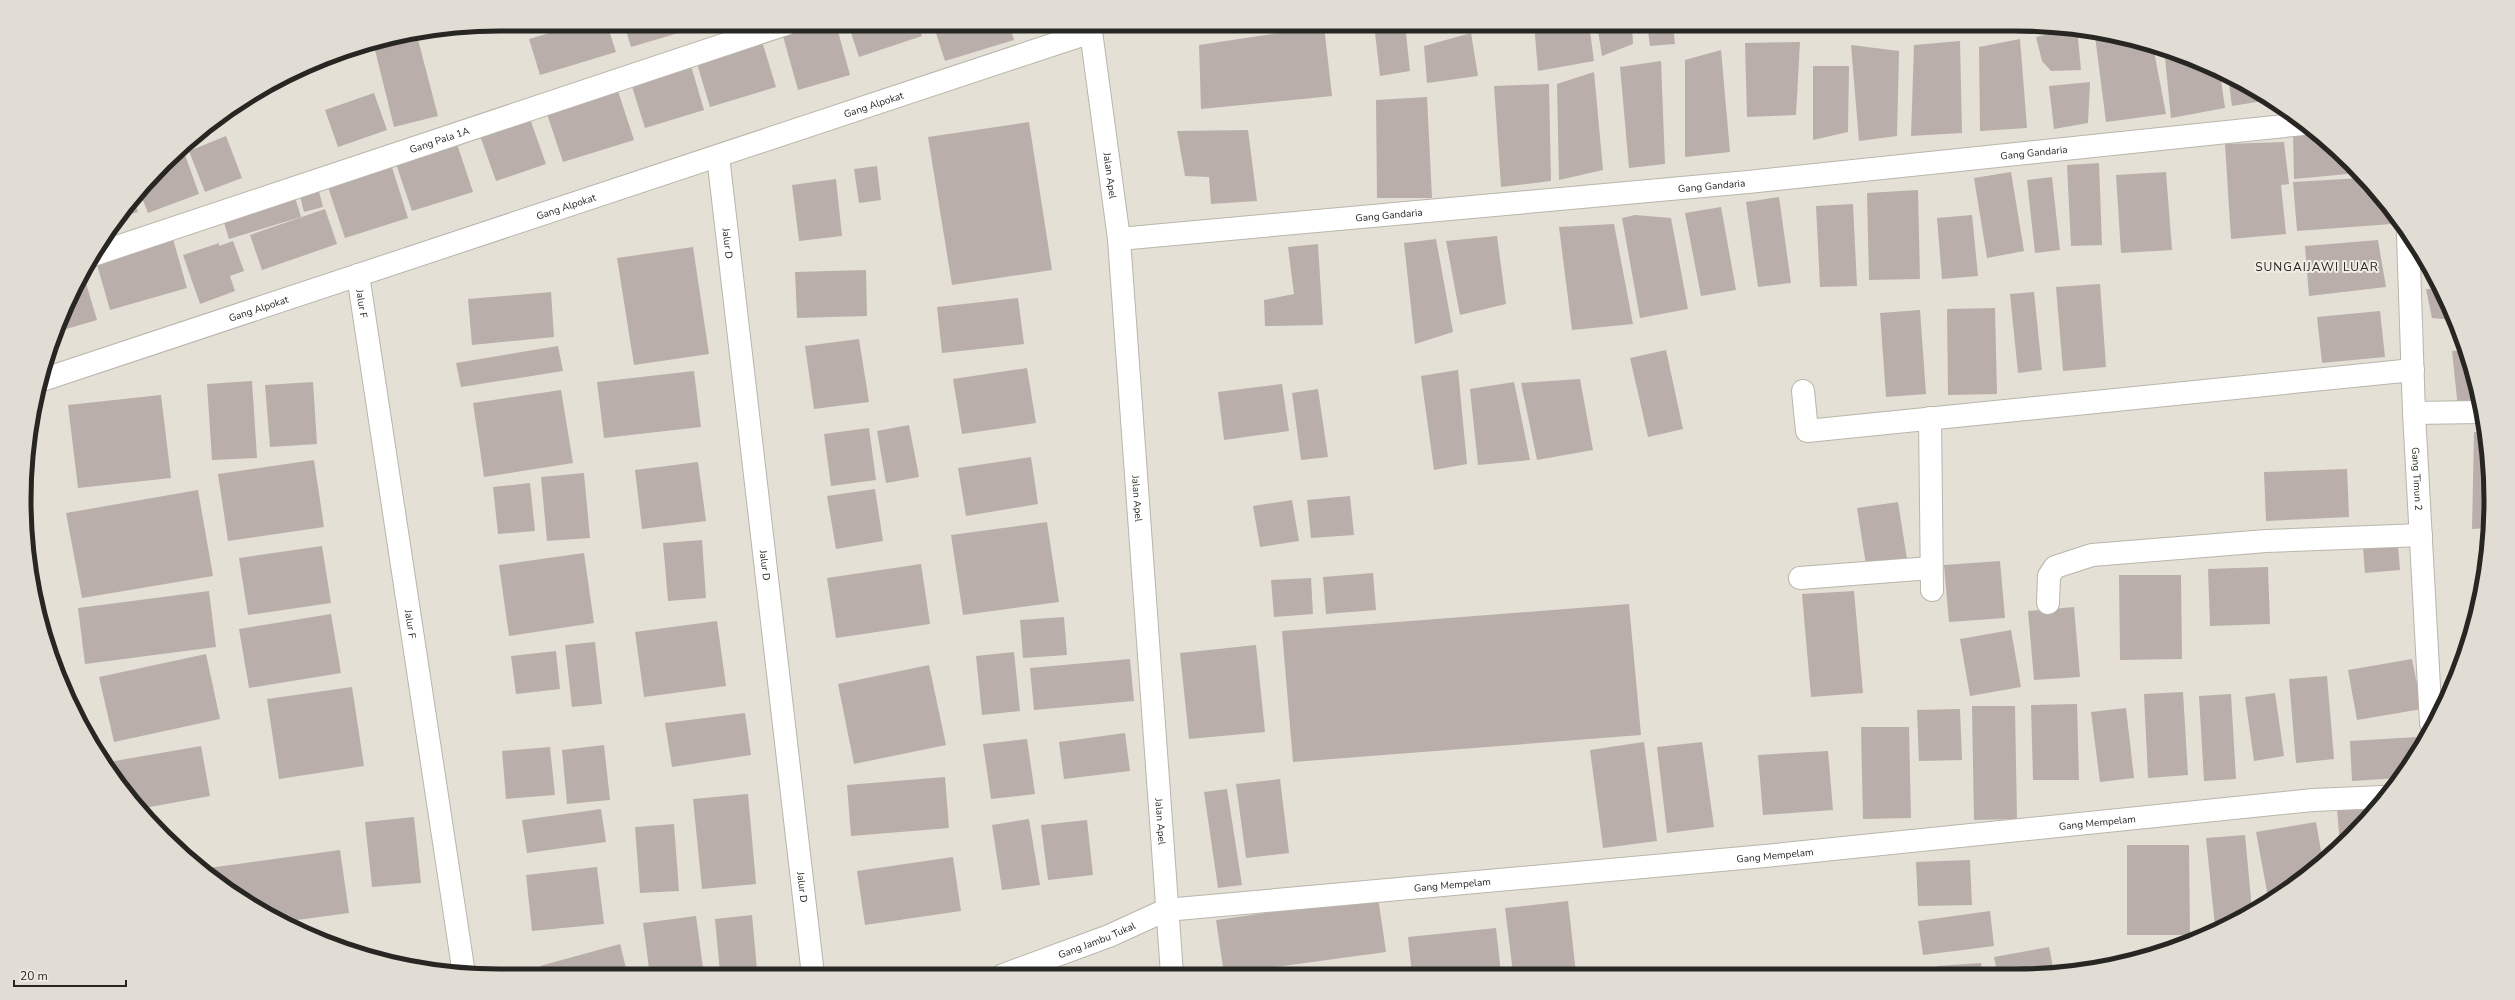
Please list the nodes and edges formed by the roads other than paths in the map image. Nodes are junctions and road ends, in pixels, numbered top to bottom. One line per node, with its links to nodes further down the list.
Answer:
1 (765, 31): 8 (street, Gang Pala 1A)
2 (1077, 31): 5 (street, Gang Alpokat)
3 (1092, 31): 6 (street, Jalan Apel)
4 (2296, 125): 6 (street, Gang Gandaria)
5 (718, 156): 9 (street, Gang Alpokat); 25 (street, Jalur D)
6 (1119, 239): 23 (street, Jalan Apel)
7 (2408, 245): 10 (street, Gang Timun 2)
8 (102, 252)
9 (358, 275): 11 (street, Gang Alpokat); 24 (street, Jalur F)
10 (2412, 370): 14 (street, Gang Timun 2); 15 (street)
11 (47, 378)
12 (1802, 391): 15 (street)
13 (2476, 412): 14 (street)
14 (2414, 413): 16 (street, Gang Timun 2)
15 (1930, 418): 17 (street)
16 (2421, 535): 20 (street); 21 (street, Gang Timun 2)
17 (1932, 568): 18 (street); 19 (street)
18 (1800, 578)
19 (1932, 590)
20 (2048, 603)
21 (2432, 715)
22 (2378, 797): 23 (street, Gang Mempelam)
23 (1166, 910): 26 (street, Gang Jambu Tukal); 27 (street, Jalan Apel)
24 (463, 967)
25 (812, 969)
26 (1019, 969)
27 (1172, 969)

